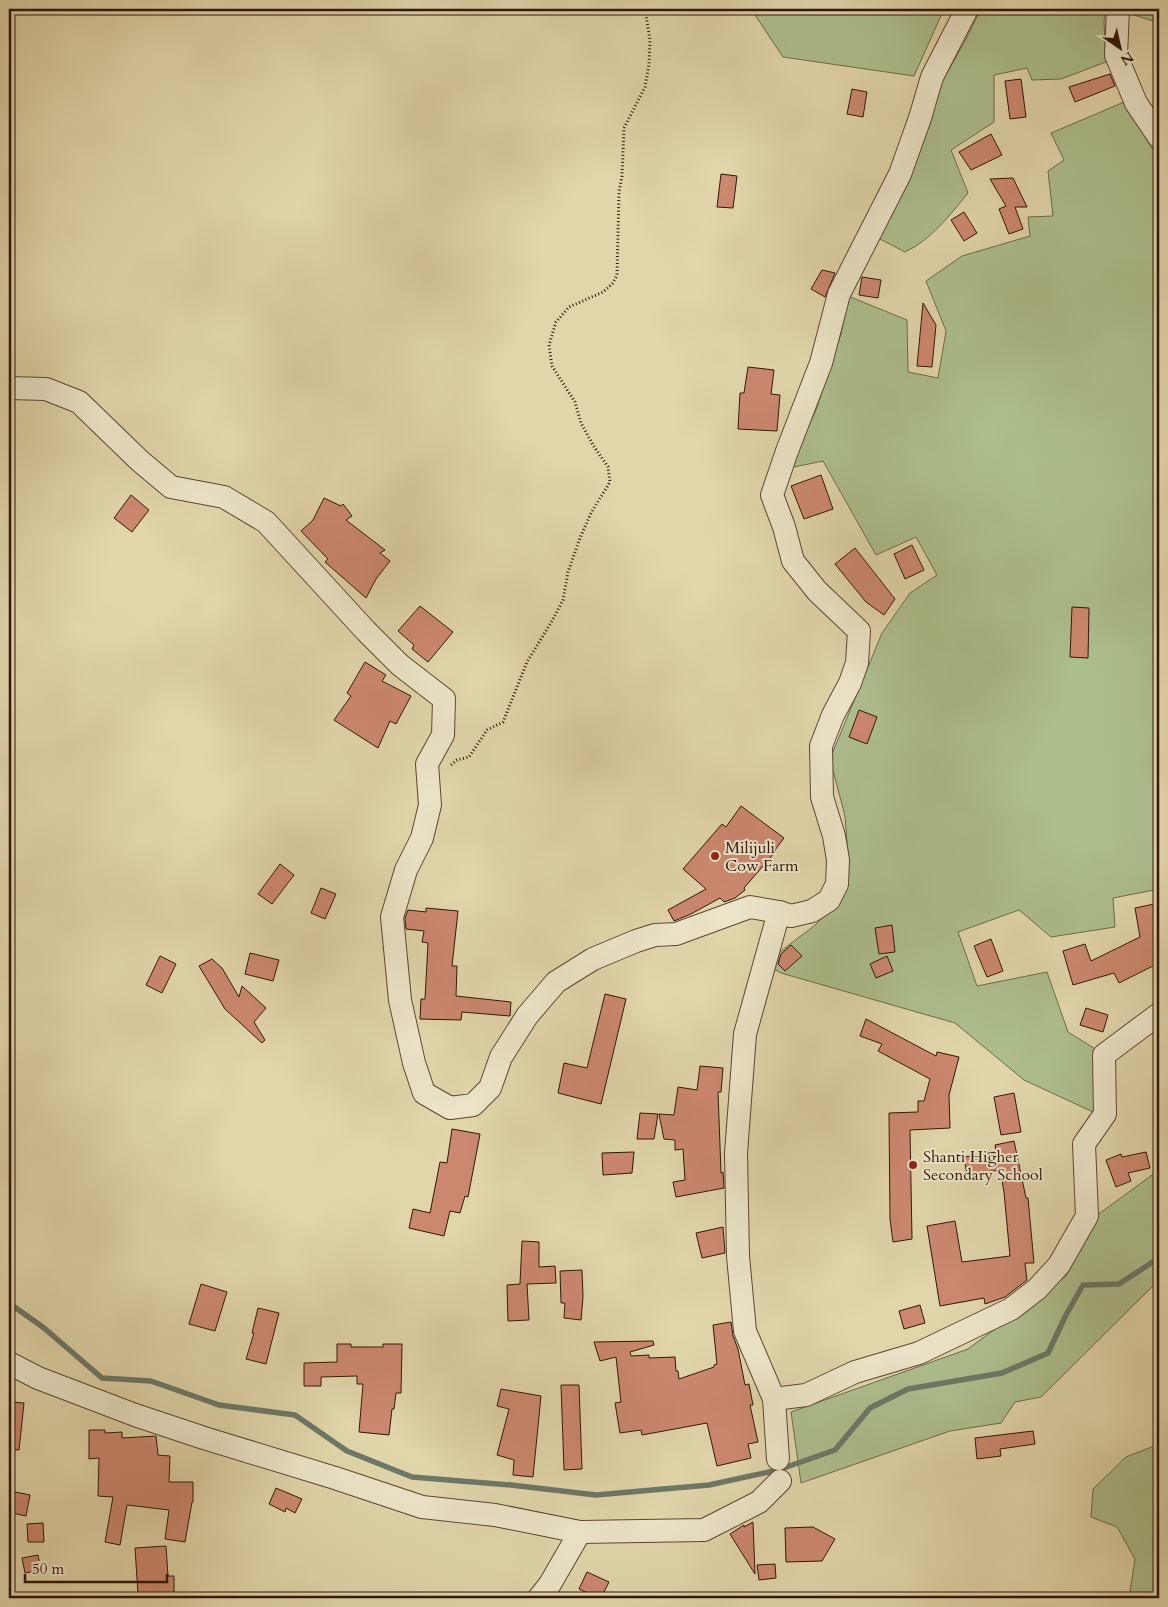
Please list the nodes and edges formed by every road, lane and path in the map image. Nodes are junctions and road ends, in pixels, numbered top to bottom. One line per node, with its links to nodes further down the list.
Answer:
1 (645, 9): 6 (path)
2 (967, 9): 7 (street)
3 (1118, 9): 4 (street)
4 (1159, 137)
5 (9, 388): 6 (street)
6 (428, 764): 7 (street)
7 (778, 912): 10 (street)
8 (1159, 1014): 10 (street)
9 (9, 1363): 11 (street)
10 (774, 1399): 11 (street)
11 (580, 1532): 12 (street)
12 (539, 1598)

